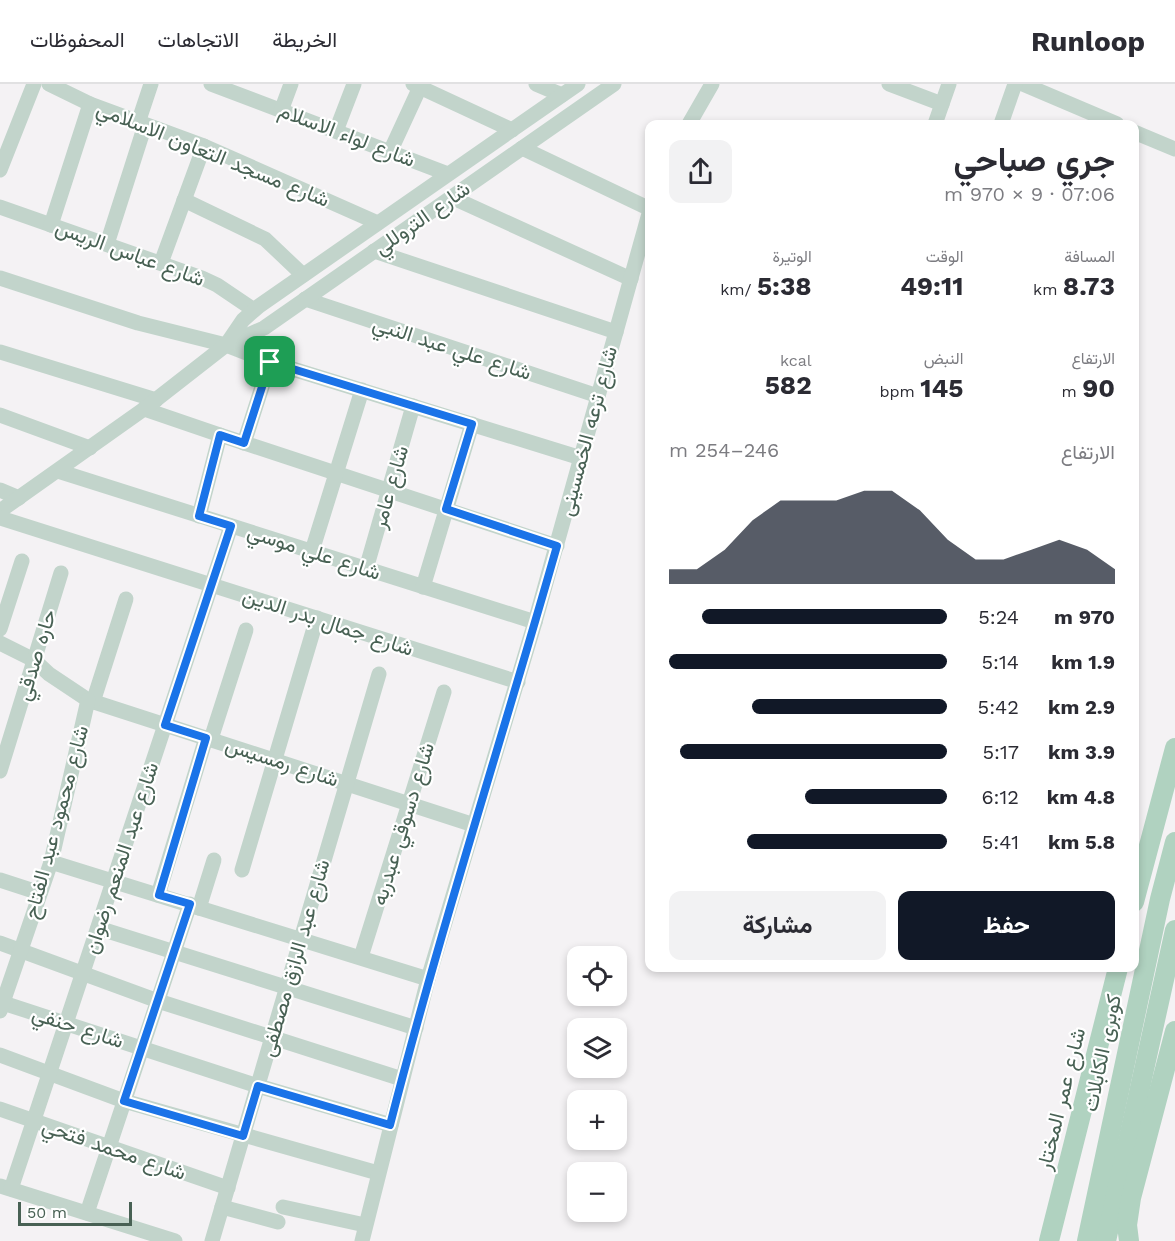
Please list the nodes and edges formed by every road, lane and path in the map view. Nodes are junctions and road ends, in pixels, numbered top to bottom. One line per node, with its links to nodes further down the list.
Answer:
1 (34, 84): 33 (street)
2 (49, 84): 18 (street, شارع مسجد التعاون الاسلامي)
3 (151, 84): 25 (street)
4 (211, 84): 16 (street, شارع لواء الاسلام)
5 (291, 84): 20 (street)
6 (354, 84): 27 (street)
7 (536, 84): 17 (street)
8 (578, 84): 17 (street, شارع التروللي)
9 (614, 84): 30 (street, شارع التروللي)
10 (712, 84): 21 (street)
11 (889, 84): 19 (street)
12 (949, 84): 19 (street)
13 (1015, 84): 23 (street)
14 (1023, 84): 24 (street)
15 (416, 86): 26 (street); 32 (street)
16 (232, 88): 20 (street, شارع لواء الاسلام)
17 (562, 95): 26 (street, شارع التروللي)
18 (90, 104): 25 (street, شارع مسجد التعاون الاسلامي); 40 (street)
19 (942, 104): 22 (street)
20 (281, 111): 27 (street, شارع لواء الاسلام)
21 (691, 120)
22 (936, 120)
23 (1002, 120)
24 (1108, 120)
25 (142, 124): 29 (street, شارع مسجد التعاون الاسلامي); 42 (street)
26 (512, 130): 34 (street, شارع التروللي)
27 (336, 131): 32 (street, شارع لواء الاسلام)
28 (1139, 134): 31 (street)
29 (204, 146): 36 (street); 39 (street, شارع مسجد التعاون الاسلامي)
30 (522, 148): 35 (street, شارع التروللي); 38 (street)
31 (1175, 149)
32 (390, 152): 34 (street, شارع لواء الاسلام)
33 (0, 170)
34 (448, 174): 39 (street, شارع التروللي)
35 (451, 197): 43 (street, شارع التروللي); 47 (street)
36 (184, 200): 44 (street); 45 (street)
37 (0, 207): 40 (street, شارع عباس الريس)
38 (645, 208)
39 (378, 223): 45 (street, شارع التروللي)
40 (51, 225): 42 (street, شارع عباس الريس)
41 (645, 227): 47 (street, شارع ترعه الخمسينى)
42 (107, 244): 44 (street, شارع عباس الريس)
43 (374, 251): 48 (street, شارع التروللي); 50 (street)
44 (161, 263): 49 (street, شارع عباس الريس)
45 (303, 276): 49 (street, شارع التروللي)
46 (0, 278): 51 (street)
47 (630, 279): 50 (street, شارع ترعه الخمسينى)
48 (305, 299): 51 (street, شارع التروللي); 55 (street, شارع علي عبد النبي)
49 (254, 310): 51 (street, شارع التروللي)
50 (616, 332): 55 (street, شارع ترعه الخمسينى)
51 (226, 345): 53 (street); 56 (street, شارع التروللي)
52 (0, 352): 56 (street)
53 (270, 362): 54 (street); 61 (street)
54 (362, 390): 57 (street); 65 (street)
55 (598, 396): 63 (street, شارع ترعه الخمسينى)
56 (150, 405): 60 (street); 62 (street, شارع التروللي)
57 (413, 406): 59 (street); 67 (street, شارع عامر)
58 (0, 416): 62 (street)
59 (472, 424): 63 (street); 69 (street)
60 (220, 435): 61 (street); 71 (street)
61 (244, 443): 65 (street)
62 (90, 448): 64 (street, شارع التروللي)
63 (581, 458): 74 (street, شارع ترعه الخمسينى)
64 (58, 471): 68 (street, شارع التروللي); 71 (street, شارع علي موسي)
65 (336, 474): 67 (street); 75 (street)
66 (0, 490): 68 (street)
67 (388, 491): 69 (street); 77 (street, شارع عامر)
68 (19, 498): 70 (street, شارع التروللي)
69 (446, 509): 74 (street); 80 (street)
70 (0, 511)
71 (199, 516): 73 (street, شارع علي موسي)
72 (0, 518): 79 (street, شارع جمال بدر الدين)
73 (231, 526): 75 (street, شارع علي موسي); 79 (street, شارع عبد المنعم رضوان)
74 (557, 546): 83 (street, شارع ترعه الخمسينى)
75 (312, 551): 77 (street, شارع علي موسي)
76 (22, 561): 84 (street)
77 (366, 569): 80 (street, شارع علي موسي)
78 (61, 573): 87 (street, حاره صدقي)
79 (212, 585): 82 (street, شارع جمال بدر الدين); 92 (street, شارع عبد المنعم رضوان)
80 (423, 587): 83 (street, شارع علي موسي)
81 (126, 599): 91 (street, شارع محمود عبد الفتاح)
82 (317, 618): 89 (street, شارع جمال بدر الدين); 95 (street)
83 (535, 622): 89 (street, شارع ترعه الخمسينى)
84 (0, 629)
85 (246, 630): 93 (street)
86 (0, 643): 87 (street, شارع رمسيس)
87 (34, 660): 91 (street, شارع رمسيس); 96 (street, حاره صدقي)
88 (378, 674): 97 (street, شارع عبد الرازق مصطفى)
89 (518, 682): 99 (street, شارع ترعه الخمسينى)
90 (444, 692): 98 (street, شارع دسوقي عبدربه)
91 (91, 701): 92 (street, شارع رمسيس); 102 (street, شارع محمود عبد الفتاح)
92 (165, 725): 93 (street, شارع رمسيس); 105 (street, شارع عبد المنعم رضوان)
93 (208, 738): 95 (street, شارع رمسيس); 108 (street)
94 (1175, 748): 106 (main road)
95 (275, 760): 97 (street, شارع رمسيس); 103 (street)
96 (0, 771)
97 (347, 783): 98 (street, شارع رمسيس); 112 (street, شارع عبد الرازق مصطفى)
98 (409, 804): 99 (street, شارع رمسيس); 116 (street, شارع دسوقي عبدربه)
99 (474, 825): 119 (street, شارع ترعه الخمسينى)
100 (1175, 842): 146 (main road, كوبرى الكابلات)
101 (214, 860): 109 (street)
102 (51, 862): 105 (street); 107 (street, شارع محمود عبد الفتاح)
103 (242, 870)
104 (0, 880): 107 (street)
105 (114, 881): 108 (street); 110 (street, شارع عبد المنعم رضوان)
106 (1139, 883)
107 (40, 893): 114 (street, شارع محمود عبد الفتاح)
108 (159, 895): 109 (street)
109 (194, 906): 112 (street); 115 (street)
110 (98, 928): 115 (street); 118 (street, شارع عبد المنعم رضوان)
111 (1175, 930): 146 (main road, كوبرى الكابلات)
112 (301, 939): 116 (street); 120 (street, شارع عبد الرازق مصطفى)
113 (0, 943): 114 (street)
114 (21, 951): 118 (street); 122 (street, شارع محمود عبد الفتاح)
115 (174, 952): 120 (street); 121 (street)
116 (361, 957): 119 (street)
117 (1117, 972): 147 (main road, شارع عمر المختار)
118 (83, 974): 121 (street); 123 (street, شارع عبد المنعم رضوان)
119 (428, 979): 124 (street, شارع ترعه الخمسينى)
120 (287, 987): 124 (street); 126 (street, شارع عبد الرازق مصطفى)
121 (158, 1001): 126 (street); 127 (street)
122 (1, 1006): 123 (street, شارع حنفي)
123 (66, 1023): 127 (street, شارع حنفي); 129 (street, شارع عبد المنعم رضوان)
124 (416, 1028): 130 (street, شارع ترعه الخمسينى)
125 (1175, 1031): 146 (main road)
126 (272, 1038): 130 (street); 131 (street, شارع عبد الرازق مصطفى)
127 (142, 1047): 131 (street, شارع حنفي); 132 (street)
128 (0, 1056): 129 (street)
129 (50, 1074): 132 (street); 134 (street, شارع عبد المنعم رضوان)
130 (402, 1078): 135 (street, شارع ترعه الخمسينى)
131 (258, 1086): 135 (street, شارع حنفي); 136 (street, شارع عبد الرازق مصطفى)
132 (124, 1101): 136 (street); 137 (street)
133 (0, 1109): 134 (street, شارع محمد فتحي)
134 (34, 1121): 137 (street, شارع محمد فتحي); 139 (street, شارع عبد المنعم رضوان)
135 (390, 1125): 138 (street, شارع ترعه الخمسينى)
136 (243, 1136): 138 (street); 140 (street, شارع عبد الرازق مصطفى)
137 (109, 1147): 140 (street, شارع محمد فتحي); 143 (street)
138 (378, 1173): 145 (street, شارع ترعه الخمسينى)
139 (6, 1187): 143 (street)
140 (228, 1188): 141 (street, شارع عبد الرازق مصطفى)
141 (222, 1207): 144 (street); 149 (street, شارع عبد الرازق مصطفى)
142 (283, 1207): 145 (street)
143 (87, 1213): 148 (street)
144 (278, 1222)
145 (365, 1225): 150 (street, شارع ترعه الخمسينى)
146 (1110, 1235)
147 (1054, 1236)
148 (175, 1241)
149 (212, 1241)
150 (362, 1241)

